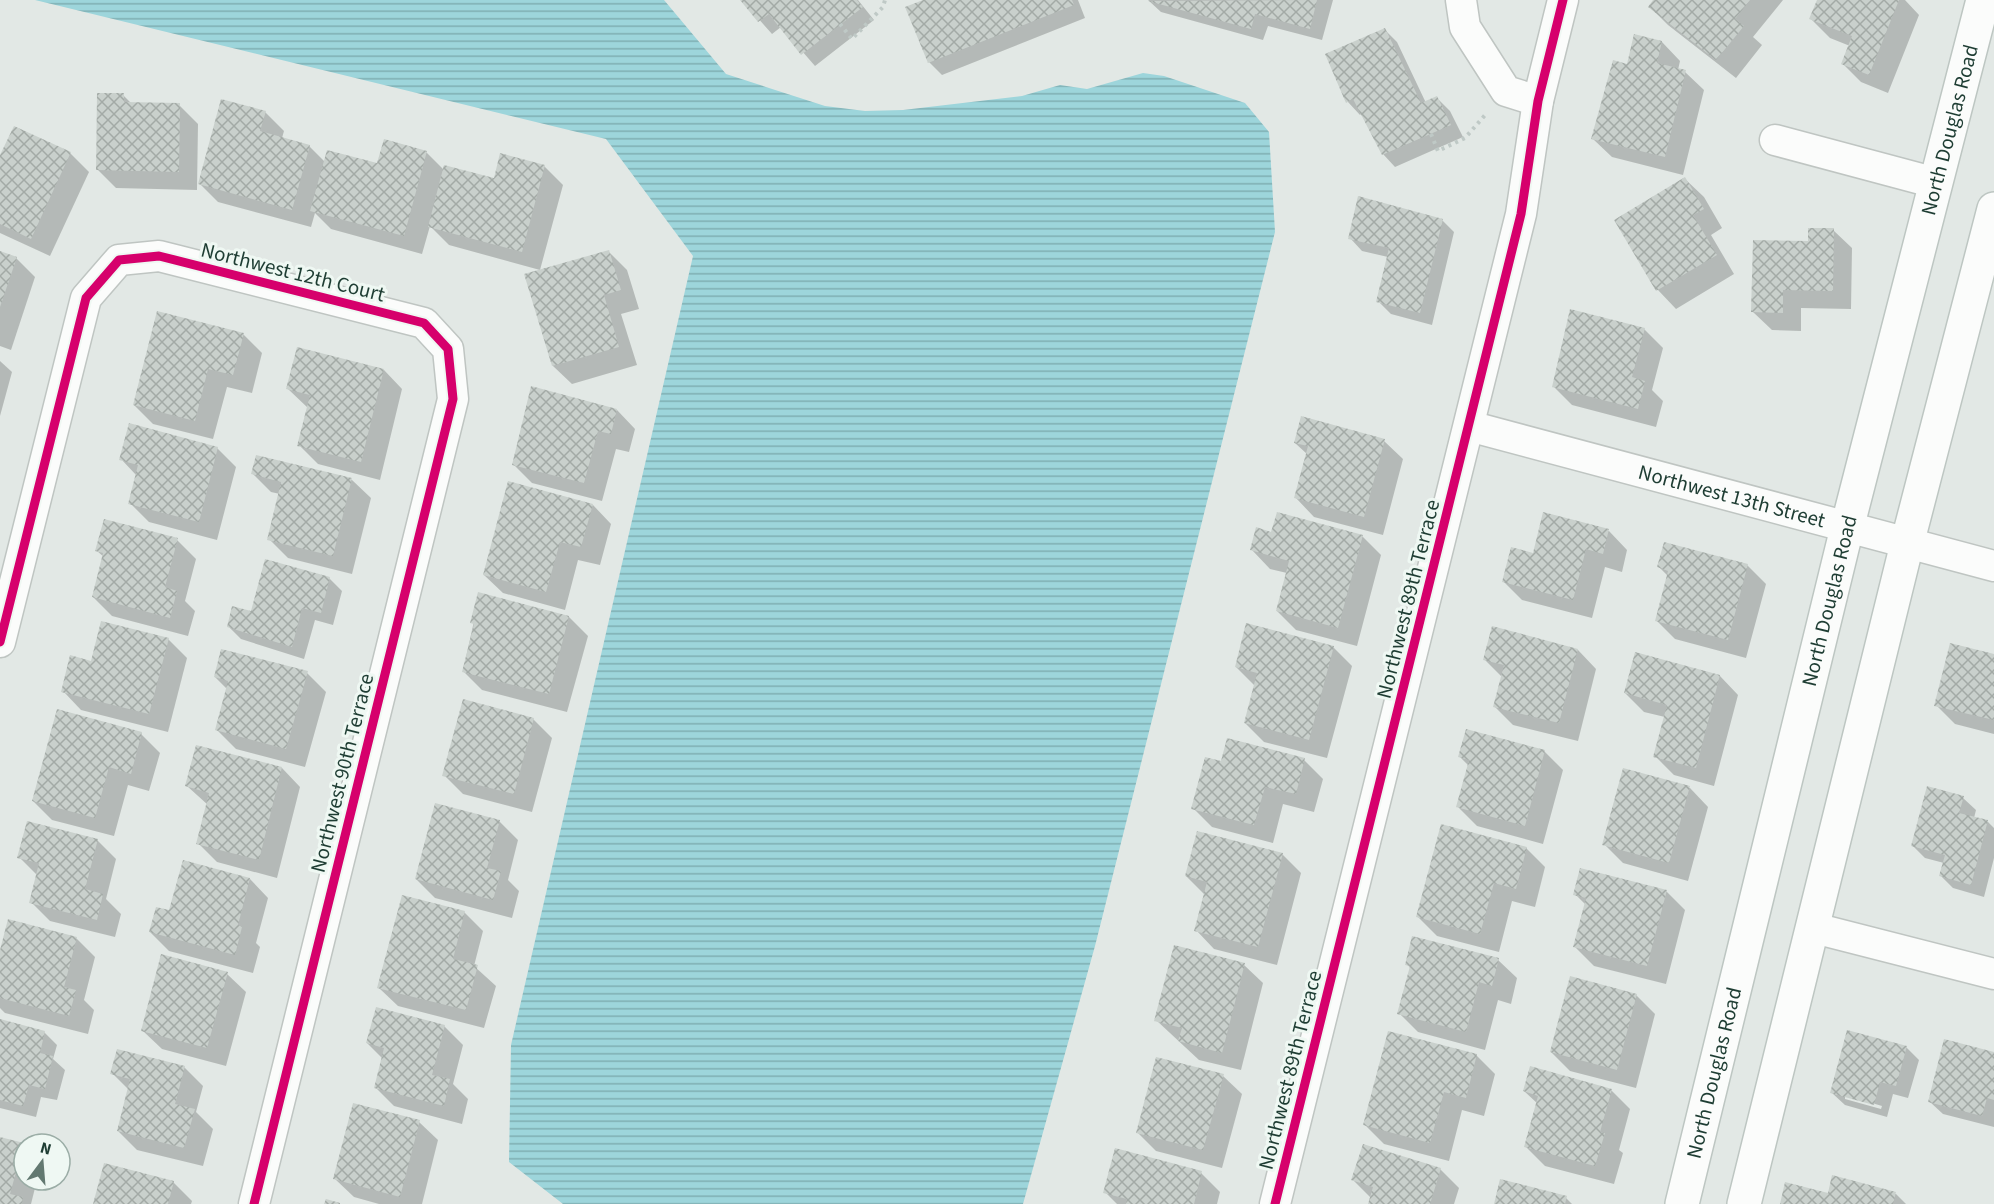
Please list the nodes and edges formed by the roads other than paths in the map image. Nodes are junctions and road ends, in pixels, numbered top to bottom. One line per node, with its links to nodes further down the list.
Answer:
1 (1461, 0): 4 (street)
2 (1563, 0): 4 (street, Northwest 89th Terrace)
3 (1983, 0): 6 (main road, North Douglas Road)
4 (1538, 101): 9 (street, Northwest 89th Terrace)
5 (1775, 140): 6 (street)
6 (1936, 183): 10 (main road, North Douglas Road)
7 (1994, 209): 11 (main road)
8 (448, 349): 13 (street, Northwest 12th Court); 16 (street, Northwest 90th Terrace)
9 (1469, 426): 10 (street, Northwest 13th Street); 17 (street, Northwest 89th Terrace)
10 (1848, 528): 11 (street, Northwest 13th Street); 18 (main road, North Douglas Road)
11 (1907, 544): 12 (street, Northwest 13th Street); 14 (main road)
12 (1994, 566)
13 (0, 642)
14 (1814, 928): 15 (street); 19 (main road)
15 (1994, 974)
16 (254, 1204)
17 (1275, 1204)
18 (1682, 1204)
19 (1744, 1204)

